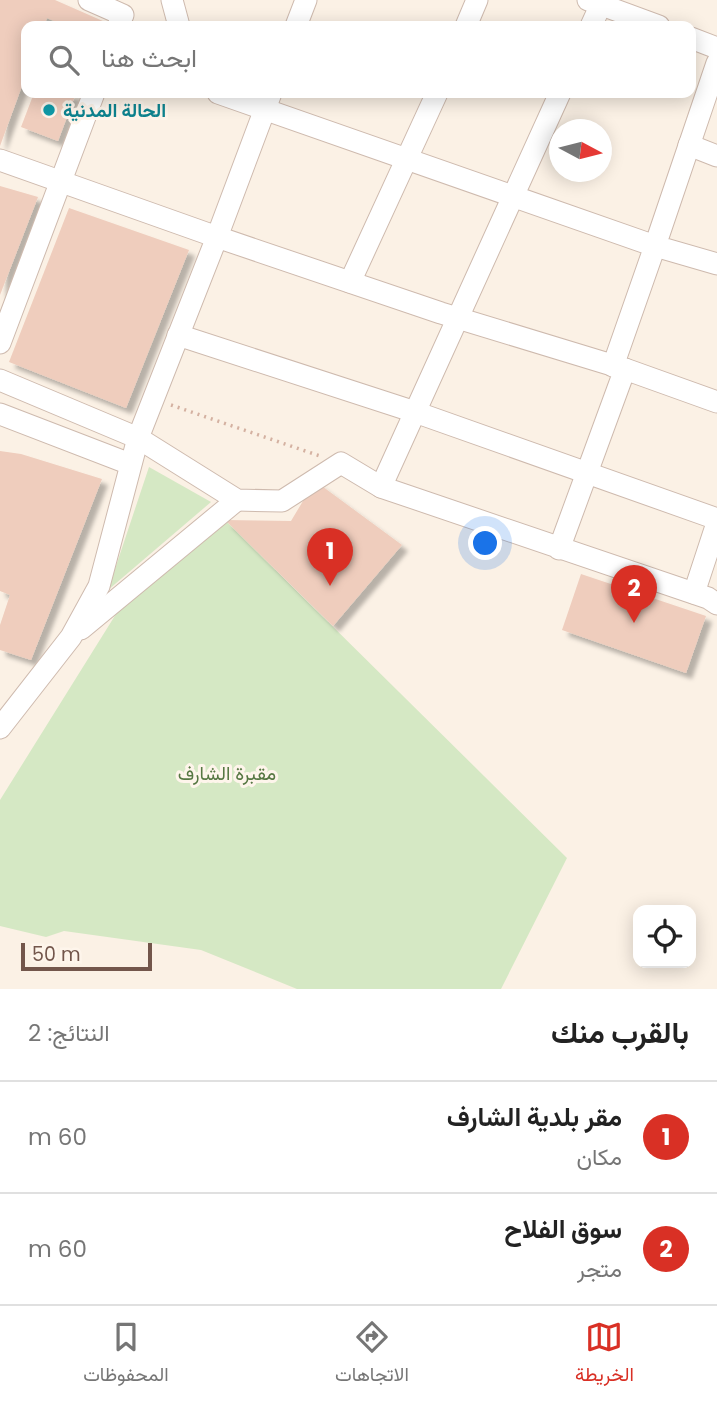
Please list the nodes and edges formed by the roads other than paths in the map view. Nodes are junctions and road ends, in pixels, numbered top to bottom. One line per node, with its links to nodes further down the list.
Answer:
1 (89, 0): 6 (street)
2 (172, 0): 7 (street)
3 (306, 0): 8 (street)
4 (477, 0): 9 (street)
5 (597, 2): 10 (street); 11 (street)
6 (120, 21)
7 (178, 21)
8 (298, 21)
9 (468, 21)
10 (592, 21)
11 (646, 21)
12 (696, 40): 13 (street)
13 (717, 48)
14 (717, 63): 20 (street)
15 (92, 98): 24 (street)
16 (246, 98): 19 (street)
17 (434, 98): 23 (street)
18 (558, 98): 25 (street)
19 (268, 102): 23 (street); 26 (street)
20 (689, 145): 21 (street); 27 (street)
21 (717, 156)
22 (0, 160): 24 (street)
23 (407, 160): 25 (street); 29 (street)
24 (61, 181): 26 (street); 32 (street)
25 (512, 194): 27 (street); 30 (street)
26 (218, 237): 29 (street); 31 (street)
27 (655, 246): 28 (street); 33 (street)
28 (717, 264)
29 (350, 282): 30 (street)
30 (458, 318): 33 (street); 36 (street)
31 (178, 335): 36 (street); 38 (street)
32 (0, 343)
33 (619, 367): 35 (street); 40 (street)
34 (0, 380): 38 (street)
35 (717, 402)
36 (415, 412): 40 (street); 41 (street)
37 (0, 414): 39 (street)
38 (138, 438): 39 (street); 42 (street)
39 (130, 464): 47 (street)
40 (586, 472): 43 (street); 44 (street)
41 (381, 487): 42 (street); 44 (street)
42 (237, 500): 47 (street)
43 (717, 521): 45 (street)
44 (559, 549): 45 (street)
45 (694, 593): 46 (street)
46 (717, 604)
47 (71, 637): 48 (street); 49 (street)
48 (0, 710)
49 (0, 728)

